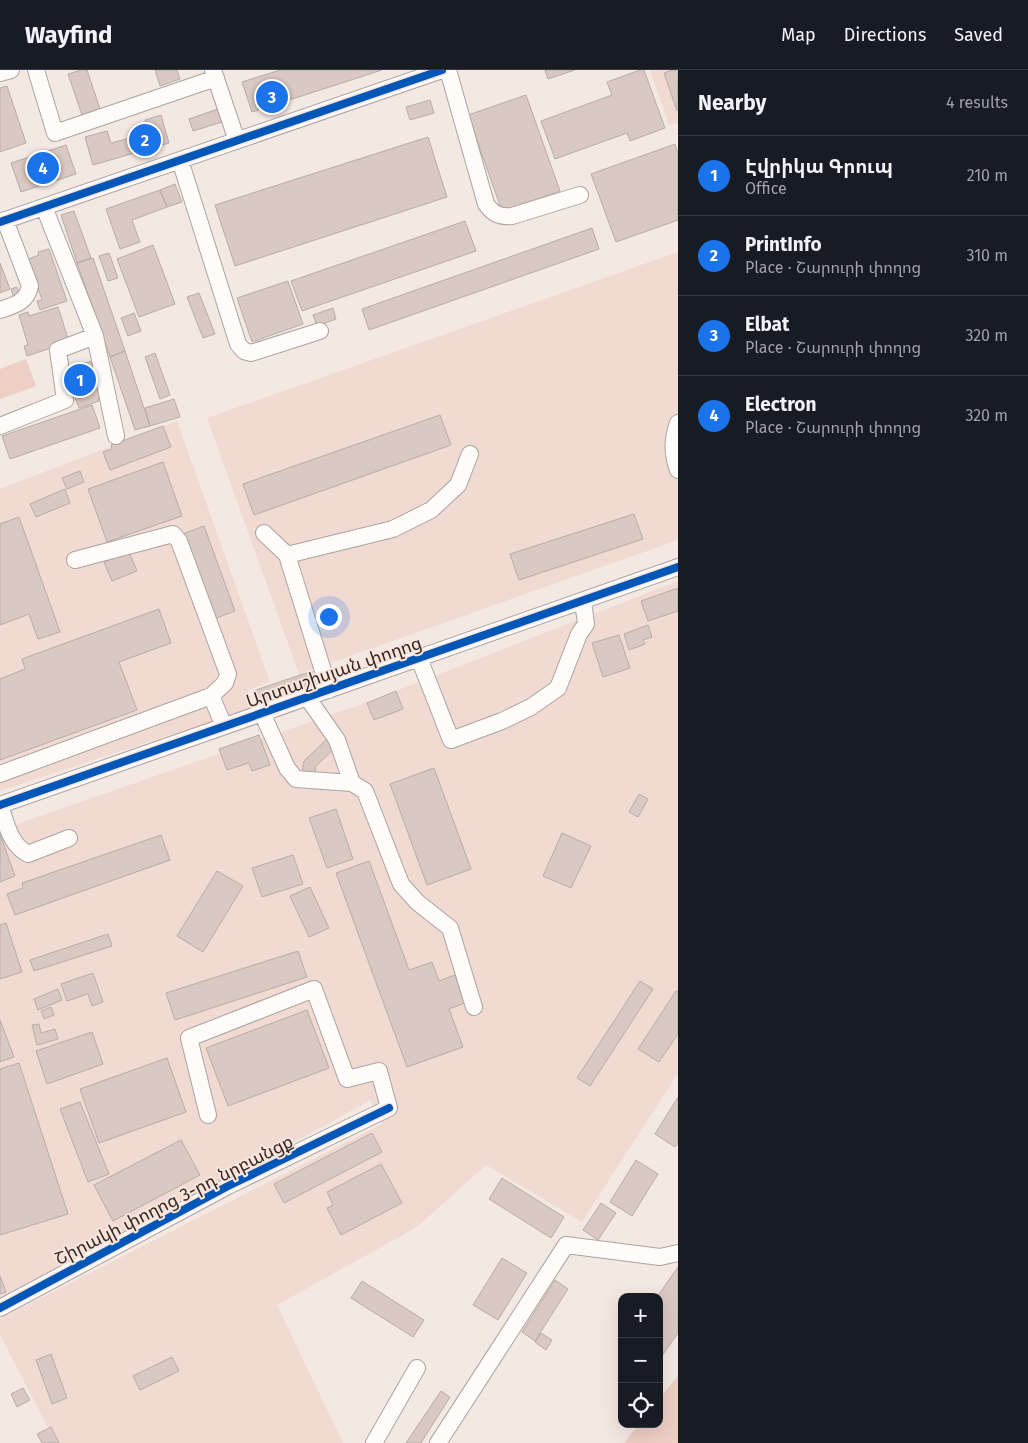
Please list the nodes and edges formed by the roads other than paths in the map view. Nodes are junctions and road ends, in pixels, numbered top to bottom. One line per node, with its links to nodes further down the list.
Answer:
1 (11, 70): 5 (street)
2 (36, 70): 6 (street)
3 (442, 70): 7 (street)
4 (448, 70): 9 (street)
5 (0, 74)
6 (214, 74): 7 (street)
7 (236, 141): 8 (street)
8 (180, 160): 10 (street); 13 (street)
9 (580, 195)
10 (44, 207): 11 (street); 14 (street)
11 (3, 221): 12 (street)
12 (0, 310)
13 (320, 331)
14 (94, 336): 16 (street); 17 (street)
15 (678, 423): 19 (street)
16 (0, 426)
17 (116, 436)
18 (470, 454): 21 (street)
19 (678, 470)
20 (264, 533): 21 (street)
21 (287, 555): 26 (street)
22 (75, 560): 27 (street)
23 (678, 567): 24 (street, Արտաշիսյան փողոց)
24 (582, 601): 25 (street, Արտաշիսյան փողոց); 25 (street)
25 (419, 658): 26 (street, Արտաշիսյան փողոց)
26 (329, 690): 28 (street, Արտաշիսյան փողոց)
27 (211, 696): 30 (street); 31 (street)
28 (307, 697): 29 (street, Արտաշիսյան փողոց); 32 (street)
29 (262, 713): 30 (street, Արտաշիսյան փողոց); 32 (street)
30 (224, 726): 33 (street, Արտաշիսյան փողոց)
31 (0, 774)
32 (352, 783): 35 (street)
33 (0, 804): 34 (street)
34 (69, 838)
35 (474, 1007)
36 (208, 1115): 38 (street, Շիրակի փողոց 3-րդ նրբանցք)
37 (678, 1253): 41 (street)
38 (0, 1308)
39 (417, 1368): 40 (street)
40 (374, 1443)
41 (438, 1443)

